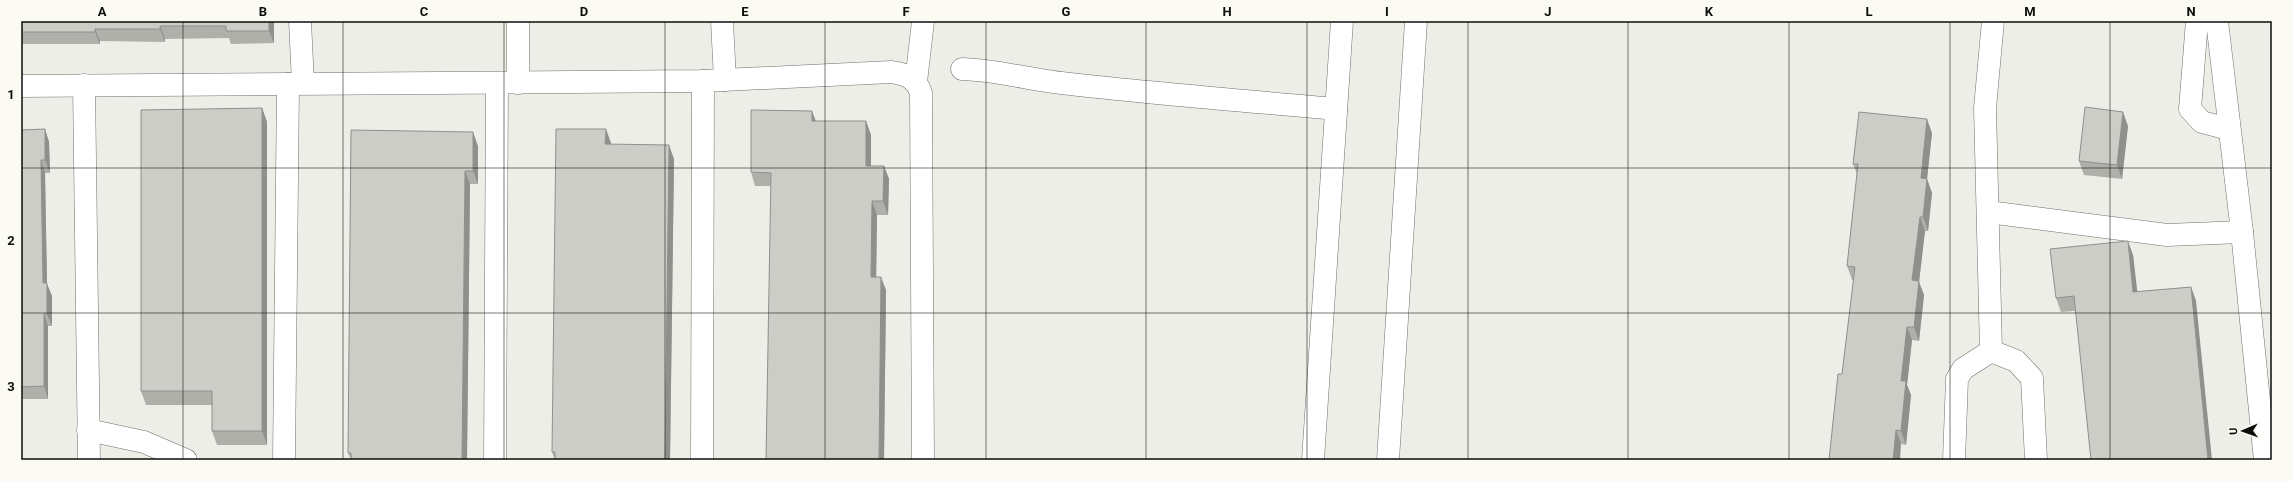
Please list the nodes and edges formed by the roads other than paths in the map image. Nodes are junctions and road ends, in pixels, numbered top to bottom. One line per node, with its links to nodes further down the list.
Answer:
1 (300, 21): 14 (street)
2 (518, 21): 15 (street)
3 (722, 21): 11 (street)
4 (923, 21): 13 (street)
5 (1342, 21): 18 (street)
6 (1416, 21): 31 (street)
7 (1993, 21): 20 (street)
8 (2197, 21): 19 (street)
9 (2217, 21): 19 (street)
10 (962, 69): 18 (street)
11 (725, 80): 12 (street); 13 (street)
12 (703, 81): 15 (street); 28 (street)
13 (916, 82): 29 (street)
14 (295, 83): 15 (street); 16 (street); 26 (street)
15 (508, 83): 27 (street)
16 (84, 85): 17 (street); 23 (street)
17 (21, 86)
18 (1336, 109): 30 (street)
19 (2228, 128): 21 (street)
20 (1988, 212): 21 (street); 22 (street)
21 (2242, 232): 34 (street)
22 (1991, 351): 32 (street); 33 (street)
23 (88, 430): 24 (street); 25 (street)
24 (88, 460)
25 (186, 460)
26 (284, 460)
27 (495, 460)
28 (702, 460)
29 (923, 460)
30 (1314, 460)
31 (1388, 460)
32 (1954, 460)
33 (2036, 460)
34 (2265, 460)

